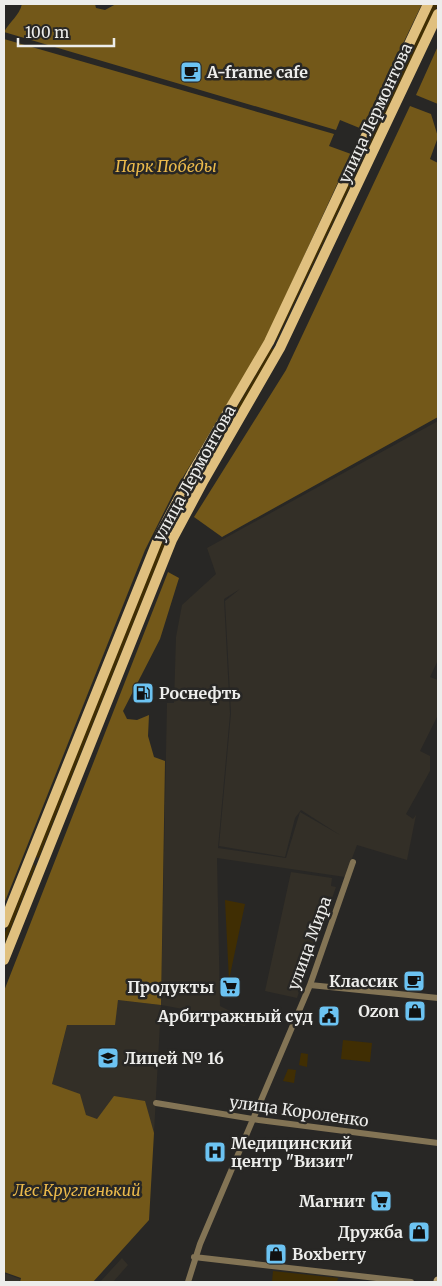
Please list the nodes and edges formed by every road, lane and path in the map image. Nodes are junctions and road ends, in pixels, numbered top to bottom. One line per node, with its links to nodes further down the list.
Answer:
1 (428, 4): 3 (main road, улица Лермонтова)
2 (438, 14): 4 (main road, улица Лермонтова)
3 (269, 342): 4 (main road); 5 (main road, улица Лермонтова)
4 (280, 348): 7 (main road, улица Лермонтова)
5 (30, 860): 7 (main road); 8 (main road, улица Лермонтова)
6 (353, 862): 10 (street, улица Мира)
7 (44, 864): 9 (main road, улица Лермонтова)
8 (4, 923)
9 (4, 960)
10 (310, 985): 11 (street); 13 (street, улица Мира)
11 (438, 998)
12 (156, 1103): 13 (street, улица Короленко)
13 (254, 1118): 14 (street, улица Короленко); 15 (street, улица Мира)
14 (438, 1143)
15 (194, 1257): 16 (street, улица Мира); 17 (street)
16 (188, 1282)
17 (411, 1282)

